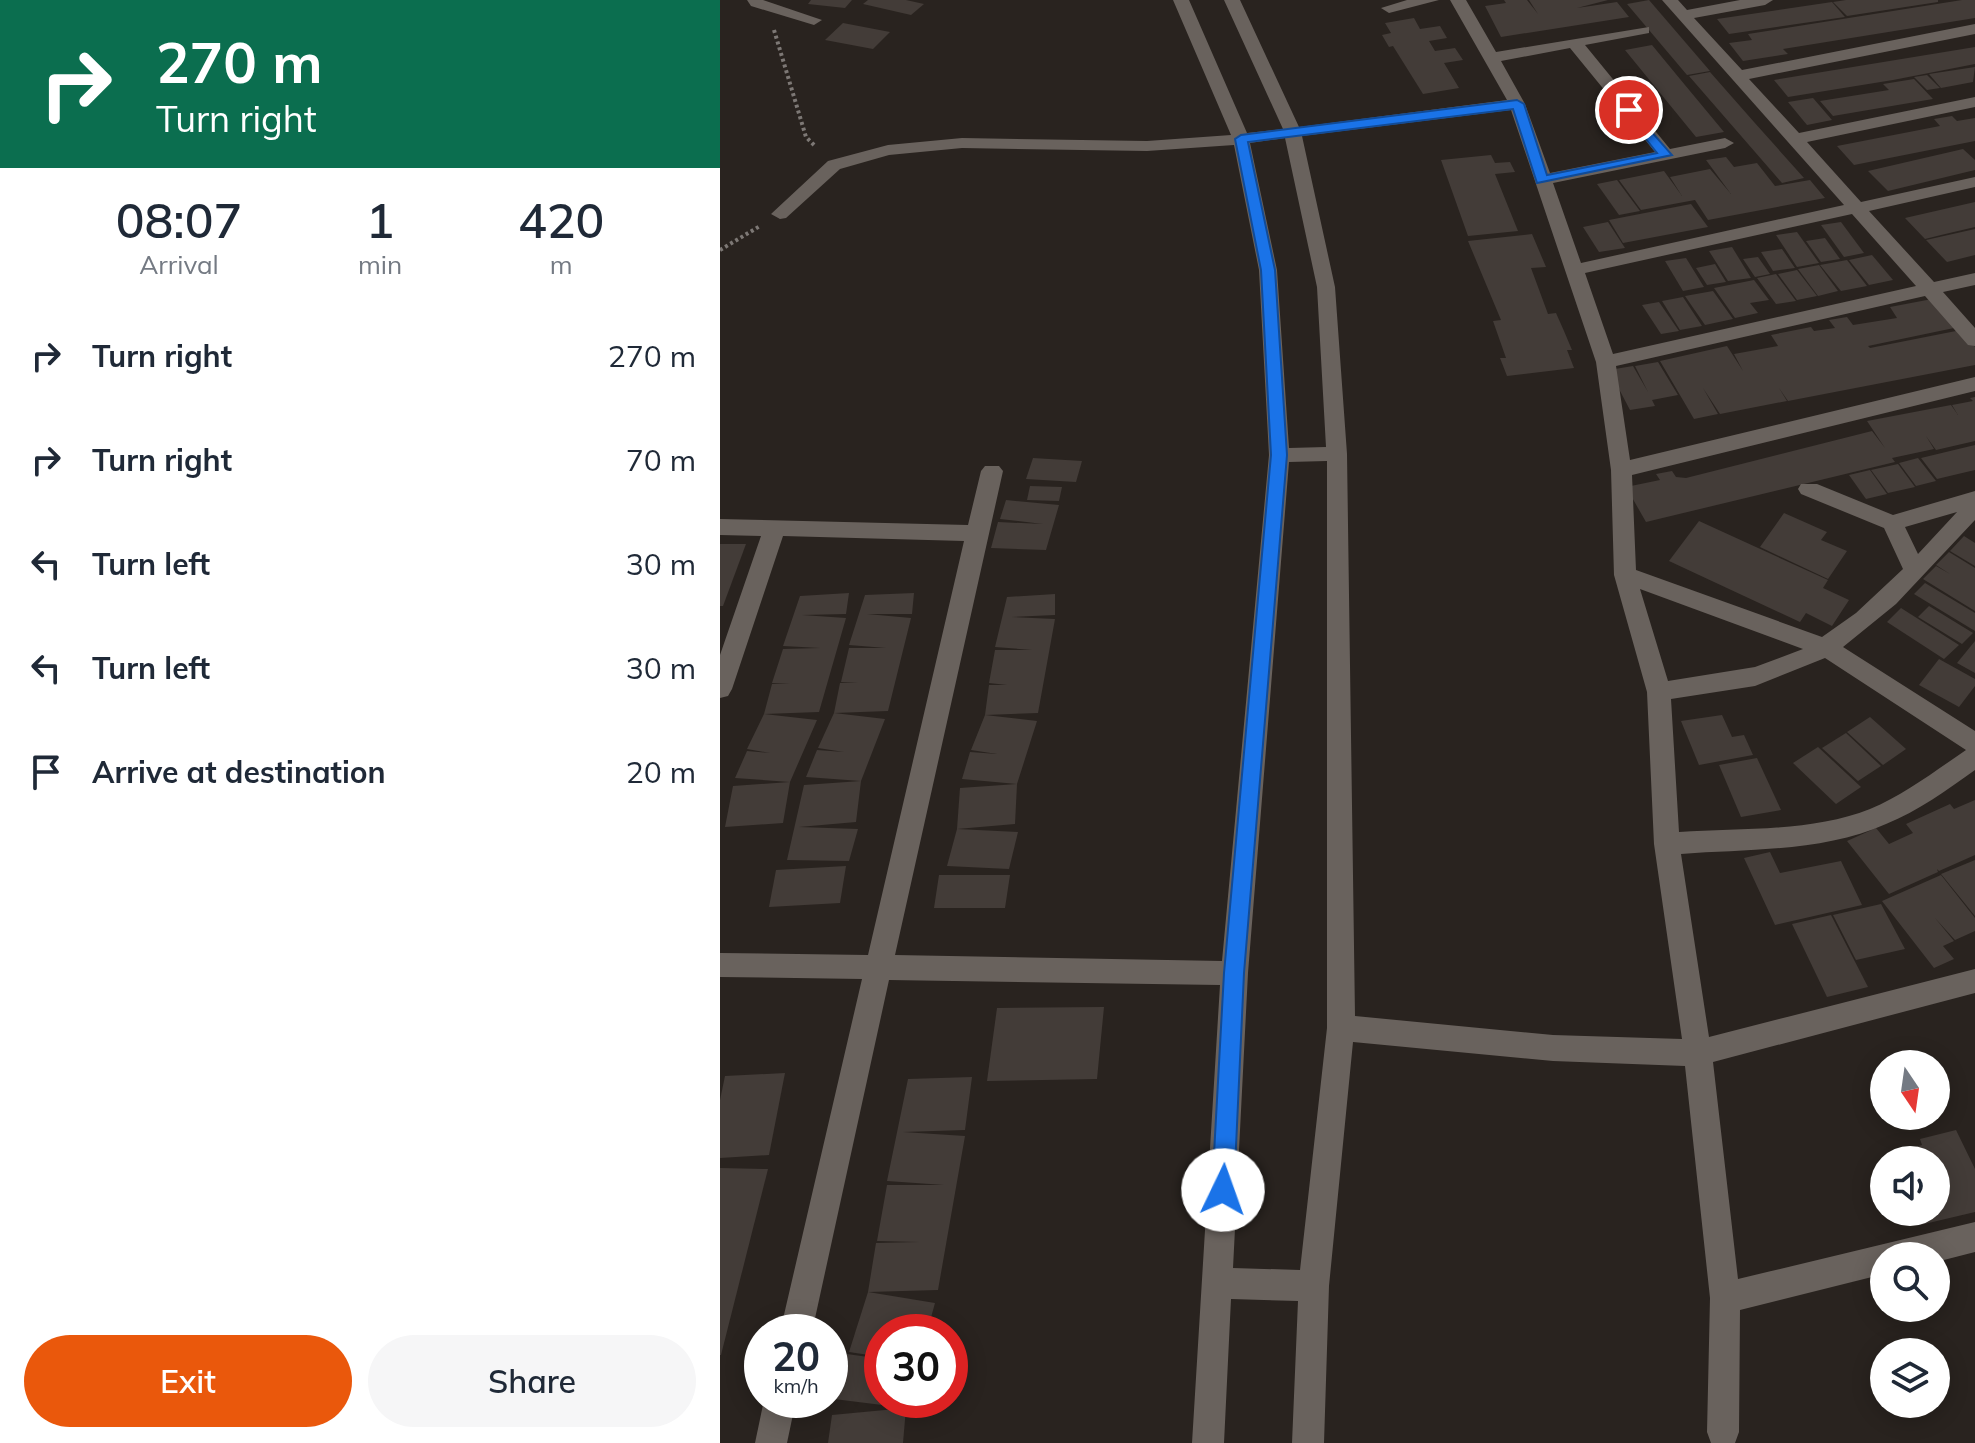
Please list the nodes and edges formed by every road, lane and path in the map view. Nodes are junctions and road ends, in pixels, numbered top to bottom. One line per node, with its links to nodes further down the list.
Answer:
1 (1181, 0): 19 (street)
2 (1232, 0): 18 (street)
3 (1431, 0): 8 (street)
4 (1458, 0): 14 (street)
5 (1670, 0): 9 (street)
6 (1765, 0): 9 (street)
7 (755, 2): 10 (street); 23 (path)
8 (1389, 8)
9 (1684, 15): 15 (street)
10 (814, 20)
11 (1975, 29): 15 (street)
12 (1643, 30): 13 (street)
13 (1574, 42): 14 (street); 22 (street)
14 (1491, 58): 17 (street)
15 (1738, 76): 20 (street)
16 (1975, 102): 20 (street)
17 (1517, 104): 18 (street); 24 (street)
18 (1292, 130): 19 (street); 35 (street)
19 (1241, 139): 23 (street); 36 (street)
20 (1796, 139): 26 (street)
21 (1725, 143): 22 (street)
22 (1666, 155): 24 (street)
23 (834, 165): 27 (street)
24 (1542, 180): 29 (street)
25 (1975, 182): 26 (street)
26 (1857, 207): 29 (street); 31 (street)
27 (780, 214): 28 (path)
28 (720, 250)
29 (1574, 270): 33 (street)
30 (1975, 279): 31 (street)
31 (1927, 291): 32 (street); 33 (street)
32 (1975, 340)
33 (1606, 362): 37 (street)
34 (1975, 384): 37 (street)
35 (1337, 454): 36 (street); 58 (street)
36 (1279, 455): 56 (street)
37 (1621, 470): 47 (street)
38 (992, 471): 45 (street)
39 (1809, 489): 42 (street)
40 (1975, 499): 42 (street)
41 (1975, 506): 46 (street)
42 (1892, 523): 46 (street)
43 (720, 527): 44 (street)
44 (775, 527): 45 (street); 49 (street)
45 (977, 533): 55 (street)
46 (1915, 571): 48 (street)
47 (1625, 575): 48 (street); 50 (street)
48 (1827, 648): 50 (street); 51 (street)
49 (720, 689)
50 (1659, 692): 53 (street)
51 (1975, 744)
52 (1975, 757): 53 (street)
53 (1667, 844): 59 (street)
54 (720, 965): 55 (street)
55 (877, 968): 56 (street); 66 (street)
56 (1234, 973): 63 (street)
57 (1975, 981): 59 (street)
58 (1341, 1028): 59 (street); 64 (street)
59 (1698, 1053): 65 (street)
60 (1975, 1237): 61 (street)
61 (1950, 1243)
62 (1870, 1262): 65 (street)
63 (1218, 1283): 64 (street); 70 (street)
64 (1314, 1286): 71 (street)
65 (1725, 1298): 68 (street)
66 (800, 1314)
67 (776, 1418): 69 (street)
68 (1723, 1432)
69 (771, 1443)
70 (1208, 1443)
71 (1308, 1443)

